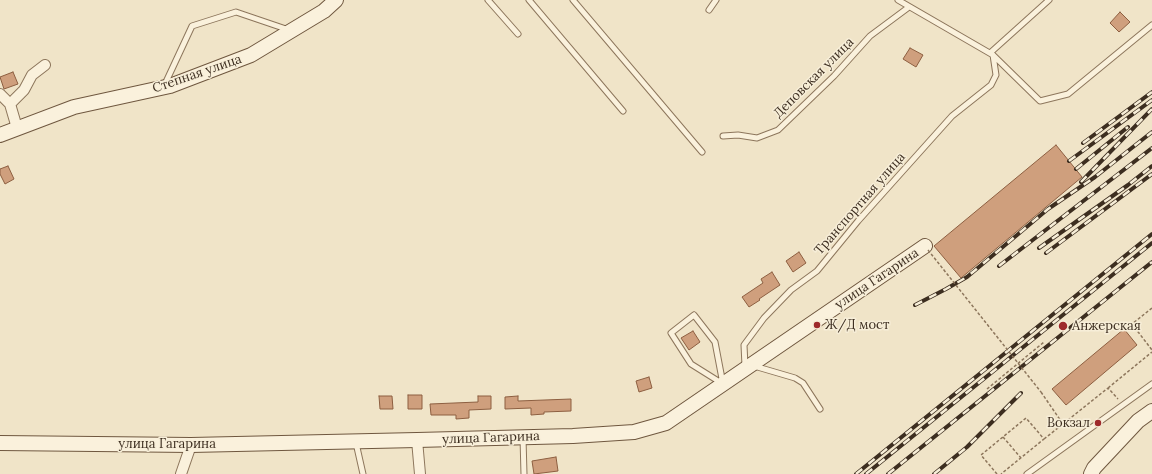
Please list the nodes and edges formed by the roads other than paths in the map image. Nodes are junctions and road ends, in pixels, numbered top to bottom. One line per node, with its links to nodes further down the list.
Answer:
1 (336, 0): 11 (street, Степная улица)
2 (488, 0): 12 (lane)
3 (530, 0): 18 (lane)
4 (574, 0): 22 (lane)
5 (716, 0): 9 (lane)
6 (1049, 0): 13 (lane)
7 (901, 1): 8 (lane)
8 (909, 6): 13 (lane); 21 (lane, Деповская улица)
9 (709, 10)
10 (1152, 25): 13 (lane)
11 (291, 31): 15 (street, Степная улица); 15 (lane)
12 (518, 34)
13 (992, 54): 24 (lane, Транспортная улица)
14 (45, 65): 17 (street)
15 (164, 88): 19 (street, Степная улица)
16 (0, 94): 17 (street)
17 (10, 104): 19 (street)
18 (623, 111)
19 (17, 128): 20 (street, Степная улица)
20 (0, 135)
21 (723, 136)
22 (702, 152)
23 (927, 248): 24 (street, улица Гагарина)
24 (748, 367): 25 (street, улица Гагарина); 27 (lane)
25 (723, 384): 25 (lane); 29 (street, улица Гагарина)
26 (1152, 384): 38 (lane)
27 (820, 409)
28 (1152, 411): 39 (street)
29 (523, 437): 30 (street, улица Гагарина); 37 (lane)
30 (417, 440): 31 (street, улица Гагарина); 36 (street)
31 (356, 442): 33 (street, улица Гагарина); 35 (lane)
32 (0, 443): 33 (street, улица Гагарина)
33 (192, 444): 34 (street)
34 (181, 474)
35 (363, 474)
36 (420, 474)
37 (524, 474)
38 (1028, 474)
39 (1091, 474)

